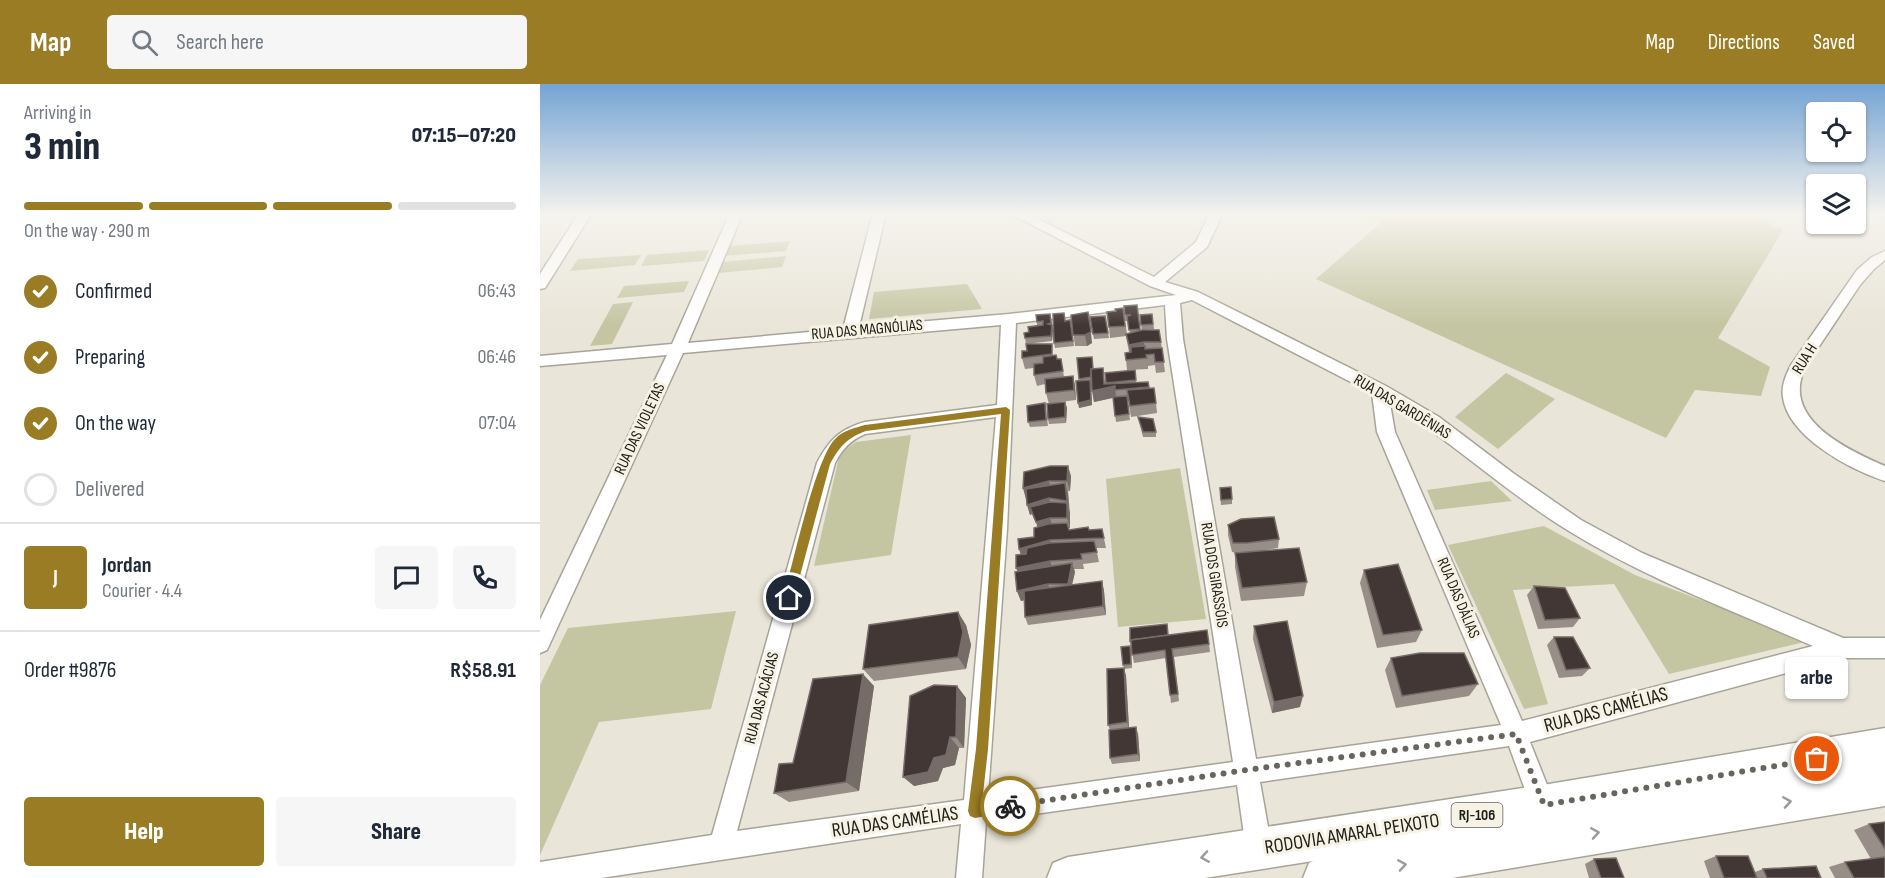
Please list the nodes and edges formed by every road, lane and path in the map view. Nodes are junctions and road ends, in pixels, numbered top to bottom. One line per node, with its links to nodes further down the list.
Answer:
1 (562, 250): 8 (street)
2 (721, 250): 13 (street, RUA DAS VIOLETAS)
3 (871, 250): 12 (street)
4 (1089, 250): 7 (street, RUA DAS GARDÊNIAS)
5 (1195, 250): 7 (street)
6 (1885, 255): 17 (street, RUA H)
7 (1155, 283): 9 (street, RUA DAS GARDÊNIAS)
8 (540, 285)
9 (1193, 295): 10 (street, RUA DAS MAGNÓLIAS); 15 (street, RUA DAS GARDÊNIAS)
10 (1172, 300): 11 (street, RUA DAS MAGNÓLIAS); 23 (street, RUA DOS GIRASSÓIS)
11 (1008, 319): 12 (street, RUA DAS MAGNÓLIAS); 16 (street)
12 (850, 332): 13 (street, RUA DAS MAGNÓLIAS)
13 (678, 347): 14 (street, RUA DAS MAGNÓLIAS); 18 (street, RUA DAS VIOLETAS)
14 (540, 361)
15 (1380, 390): 19 (street, RUA DAS GARDÊNIAS); 21 (street, RUA DAS DÁLIAS)
16 (1006, 410): 26 (street); 27 (street, RUA DAS ACÁCIAS)
17 (1885, 474)
18 (540, 643)
19 (1842, 648): 20 (street, RUA DAS CAMÉLIAS); 21 (street, RUA DAS CAMÉLIAS)
20 (1885, 648)
21 (1516, 734): 23 (street, RUA DAS CAMÉLIAS); 25 (street, RUA DAS DÁLIAS)
22 (1885, 747): 25 (highway, RODOVIA AMARAL PEIXOTO / RJ-106)
23 (1246, 770): 26 (street, RUA DAS CAMÉLIAS); 28 (street, RUA DOS GIRASSÓIS)
24 (1885, 786): 32 (highway, RJ-106, one-way to 24)
25 (1544, 805): 28 (highway, RODOVIA AMARAL PEIXOTO / RJ-106)
26 (975, 811): 27 (street, RUA DAS CAMÉLIAS); 30 (street)
27 (721, 846): 29 (street, RUA DAS CAMÉLIAS)
28 (1259, 849): 31 (highway, RODOVIA AMARAL PEIXOTO / RJ-106, one-way to 31)
29 (540, 875)
30 (969, 878)
31 (1068, 878)
32 (1324, 878)

